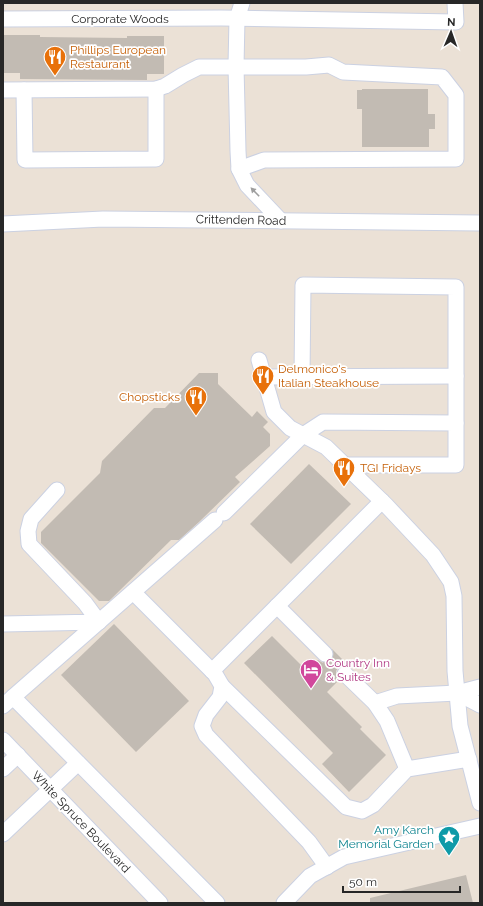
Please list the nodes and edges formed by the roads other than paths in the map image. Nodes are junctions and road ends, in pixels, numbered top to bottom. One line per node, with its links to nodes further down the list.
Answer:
1 (242, 3): 4 (street)
2 (455, 3): 4 (street, Corporate Woods)
3 (3, 19): 4 (street, Corporate Woods)
4 (237, 19): 5 (street)
5 (236, 66): 6 (street); 9 (street); 9 (street)
6 (156, 89): 8 (street); 8 (street)
7 (3, 90): 8 (street)
8 (24, 90)
9 (239, 169): 10 (street, one-way to 9)
10 (281, 221): 11 (street, Crittenden Road); 12 (street, Crittenden Road)
11 (480, 223)
12 (3, 224)
13 (259, 360): 16 (street)
14 (302, 376): 15 (street); 15 (street); 16 (street)
15 (456, 376): 17 (street)
16 (264, 377): 18 (street)
17 (456, 423): 18 (street); 19 (street)
18 (303, 435): 19 (street); 22 (street)
19 (344, 465): 21 (street)
20 (57, 490): 24 (street)
21 (382, 501): 23 (street); 31 (street)
22 (133, 592): 24 (street); 27 (street)
23 (276, 606): 26 (street); 27 (street)
24 (99, 622): 25 (street); 32 (street)
25 (3, 624)
26 (325, 654)
27 (212, 671): 29 (street)
28 (345, 674): 33 (street)
29 (222, 686): 40 (street); 45 (street)
30 (480, 687): 31 (street)
31 (457, 693): 33 (street); 34 (street); 37 (street)
32 (8, 702): 38 (street)
33 (375, 703): 40 (street)
34 (480, 705)
35 (3, 740): 36 (street, White Spruce Boulevard)
36 (18, 755): 39 (street); 41 (street, White Spruce Boulevard)
37 (469, 759): 40 (street); 42 (street)
38 (78, 763): 41 (street); 47 (street)
39 (3, 769)
40 (407, 769)
41 (51, 790): 44 (street); 46 (street, White Spruce Boulevard)
42 (480, 803)
43 (480, 826): 45 (street)
44 (3, 834)
45 (327, 867): 48 (street)
46 (160, 903)
47 (217, 903)
48 (284, 903)

